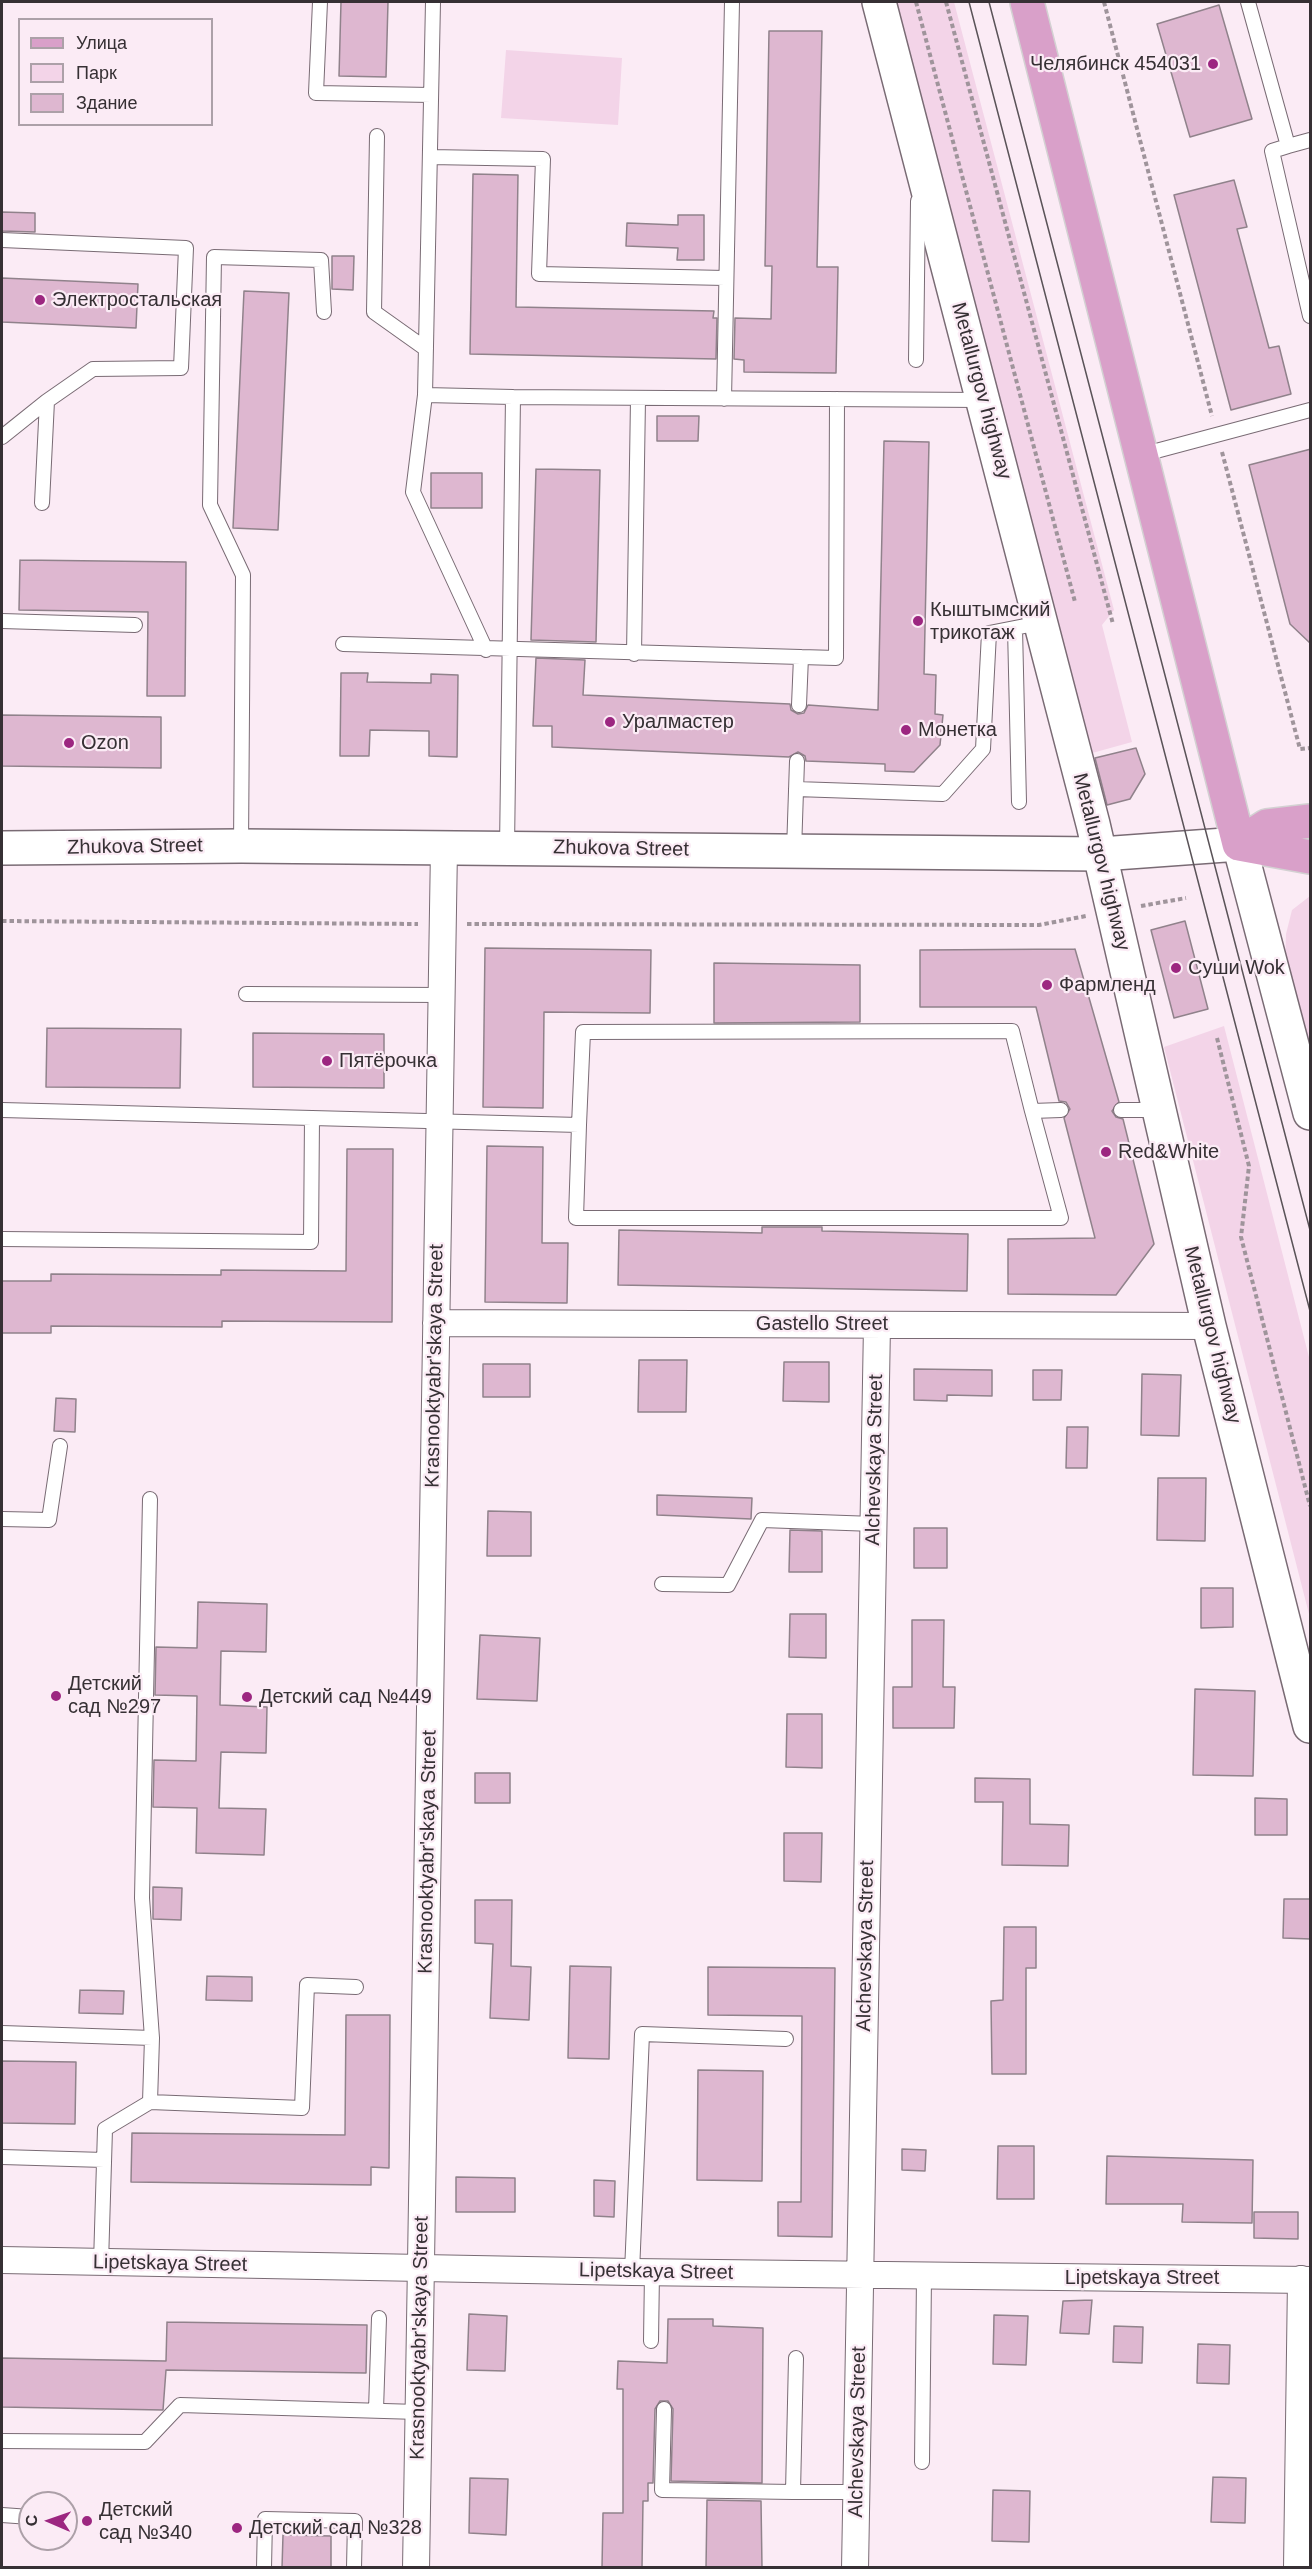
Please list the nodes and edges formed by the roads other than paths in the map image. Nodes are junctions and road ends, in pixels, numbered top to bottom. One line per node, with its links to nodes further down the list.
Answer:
1 (320, 2): 7 (lane)
2 (433, 2): 7 (lane)
3 (732, 2): 14 (lane)
4 (879, 2): 11 (street, Metallurgov highway)
5 (1027, 2): 28 (main road)
6 (1248, 2): 10 (lane)
7 (431, 95): 12 (lane)
8 (377, 136): 17 (lane)
9 (1311, 140): 10 (lane)
10 (1288, 146): 16 (lane)
11 (919, 155): 18 (lane); 24 (street, Metallurgov highway)
12 (430, 157): 14 (lane); 17 (lane)
13 (2, 240): 25 (lane)
14 (725, 278): 22 (lane)
15 (324, 312): 44 (lane)
16 (1311, 316)
17 (426, 349): 19 (lane)
18 (916, 360)
19 (425, 395): 20 (lane); 34 (lane)
20 (513, 397): 21 (lane); 35 (lane)
21 (638, 399): 22 (lane); 36 (lane)
22 (724, 399): 23 (lane)
23 (837, 399): 24 (lane); 37 (lane)
24 (983, 400): 32 (street, Metallurgov highway)
25 (47, 401): 27 (lane); 29 (lane)
26 (1311, 410): 28 (lane)
27 (2, 437)
28 (1141, 455): 43 (main road)
29 (42, 503)
30 (2, 621): 31 (lane)
31 (135, 625)
32 (1028, 625): 40 (lane); 41 (lane); 49 (street, Metallurgov highway)
33 (343, 644): 34 (lane)
34 (486, 650): 35 (lane)
35 (509, 651): 36 (lane); 47 (lane)
36 (634, 654): 37 (lane)
37 (801, 657): 38 (lane)
38 (799, 705)
39 (797, 761): 40 (lane)
40 (796, 789): 48 (lane)
41 (1019, 802)
42 (1311, 821): 43 (main road)
43 (1239, 844): 49 (street, Zhukova Street); 50 (main road); 58 (street)
44 (241, 846): 45 (street, Zhukova Street); 46 (street, Zhukova Street)
45 (2, 848)
46 (444, 848): 47 (street, Zhukova Street); 52 (street, Krasnooktyabr'skaya Street)
47 (507, 848): 48 (street, Zhukova Street)
48 (794, 851): 49 (street, Zhukova Street)
49 (1101, 854): 56 (street, Metallurgov highway)
50 (1311, 857)
51 (246, 994): 52 (lane)
52 (442, 995): 60 (street, Krasnooktyabr'skaya Street)
53 (2, 1110): 59 (lane)
54 (1061, 1110): 57 (lane)
55 (1121, 1110): 56 (lane)
56 (1159, 1110): 65 (street, Metallurgov highway)
57 (1032, 1111): 61 (lane); 61 (lane)
58 (1311, 1113)
59 (312, 1118): 60 (lane); 62 (lane)
60 (439, 1121): 61 (lane); 63 (street, Krasnooktyabr'skaya Street)
61 (579, 1125)
62 (2, 1239)
63 (436, 1323): 64 (street, Gastello Street); 81 (street, Krasnooktyabr'skaya Street)
64 (877, 1325): 65 (street, Gastello Street); 69 (street, Alchevskaya Street)
65 (1209, 1326): 71 (street, Metallurgov highway)
66 (60, 1446): 68 (lane)
67 (150, 1499): 74 (lane)
68 (2, 1519)
69 (874, 1524): 70 (lane); 83 (street, Alchevskaya Street)
70 (662, 1584)
71 (1311, 1726)
72 (356, 1987): 76 (lane)
73 (2, 2033): 74 (lane)
74 (152, 2038): 76 (lane)
75 (786, 2039): 82 (lane)
76 (150, 2102): 78 (lane)
77 (2, 2157): 78 (lane)
78 (104, 2160): 80 (lane)
79 (2, 2260): 80 (street, Lipetskaya Street)
80 (100, 2263): 81 (street, Lipetskaya Street)
81 (421, 2269): 82 (street, Lipetskaya Street); 91 (street, Krasnooktyabr'skaya Street)
82 (642, 2272): 83 (street, Lipetskaya Street); 87 (lane)
83 (860, 2275): 84 (street, Lipetskaya Street); 95 (street, Alchevskaya Street)
84 (924, 2276): 85 (street, Lipetskaya Street); 93 (lane)
85 (1306, 2279): 102 (street)
86 (380, 2318): 90 (lane)
87 (651, 2341)
88 (796, 2358): 94 (lane)
89 (664, 2409): 94 (lane)
90 (376, 2410): 91 (lane); 92 (lane)
91 (418, 2412): 100 (street, Krasnooktyabr'skaya Street)
92 (2, 2441)
93 (922, 2462)
94 (794, 2492): 95 (lane)
95 (857, 2492): 101 (street, Alchevskaya Street)
96 (2, 2515): 97 (lane)
97 (18, 2516)
98 (264, 2568): 99 (lane)
99 (354, 2568)
100 (416, 2568)
101 (855, 2568)
102 (1297, 2568)

